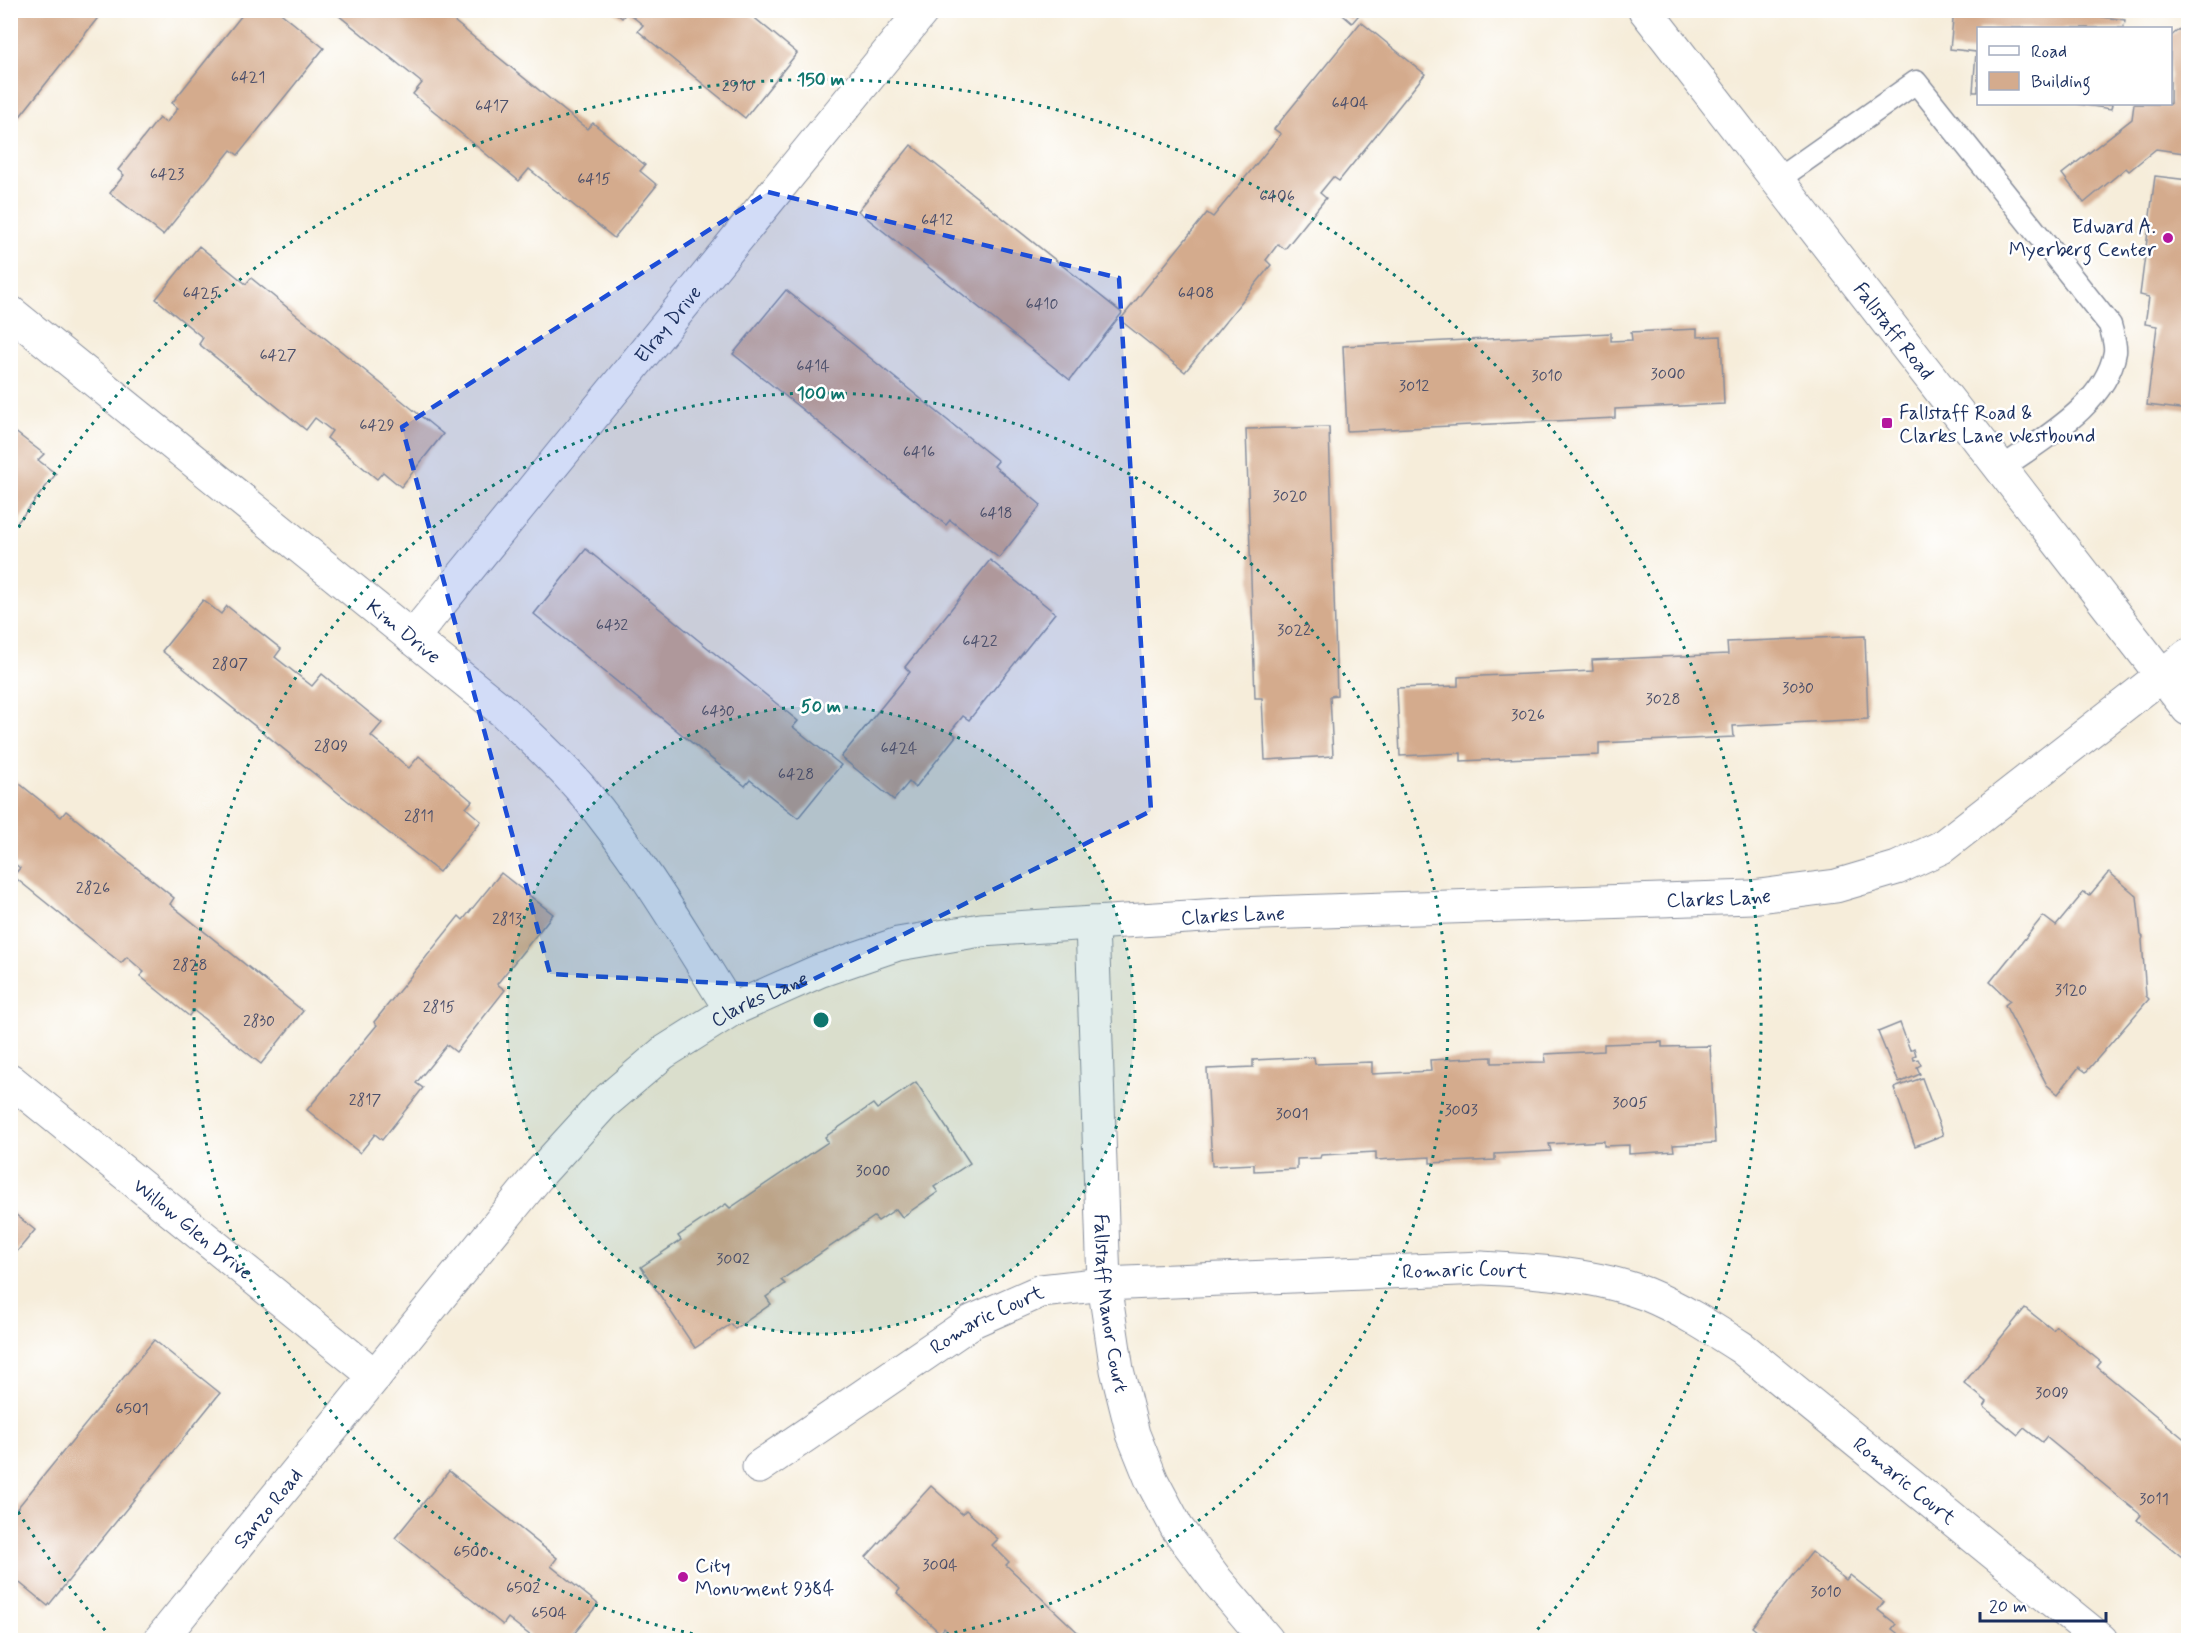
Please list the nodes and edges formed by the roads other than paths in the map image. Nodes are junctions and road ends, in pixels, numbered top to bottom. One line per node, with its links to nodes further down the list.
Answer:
1 (923, 10): 6 (street, Elray Drive)
2 (1645, 10): 3 (street, Fallstaff Road)
3 (1777, 180): 5 (street, Fallstaff Road); 5 (lane)
4 (10, 312): 6 (street, Kim Drive)
5 (2002, 468): 8 (street, Fallstaff Road)
6 (412, 638): 11 (street, Kim Drive)
7 (2188, 655): 8 (street, Clarks Lane)
8 (2163, 675): 9 (street, Fallstaff Road); 10 (street, Clarks Lane)
9 (2188, 709)
10 (1092, 923): 11 (street, Clarks Lane); 13 (street, Fallstaff Manor Court)
11 (731, 1010): 14 (street, Clarks Lane)
12 (10, 1080): 14 (street, Willow Glen Drive)
13 (1104, 1284): 15 (street, Romaric Court); 17 (street, Fallstaff Manor Court); 18 (street, Romaric Court)
14 (375, 1376): 16 (street, Sanzo Road)
15 (759, 1467)
16 (160, 1641)
17 (1267, 1641)
18 (2101, 1641)

